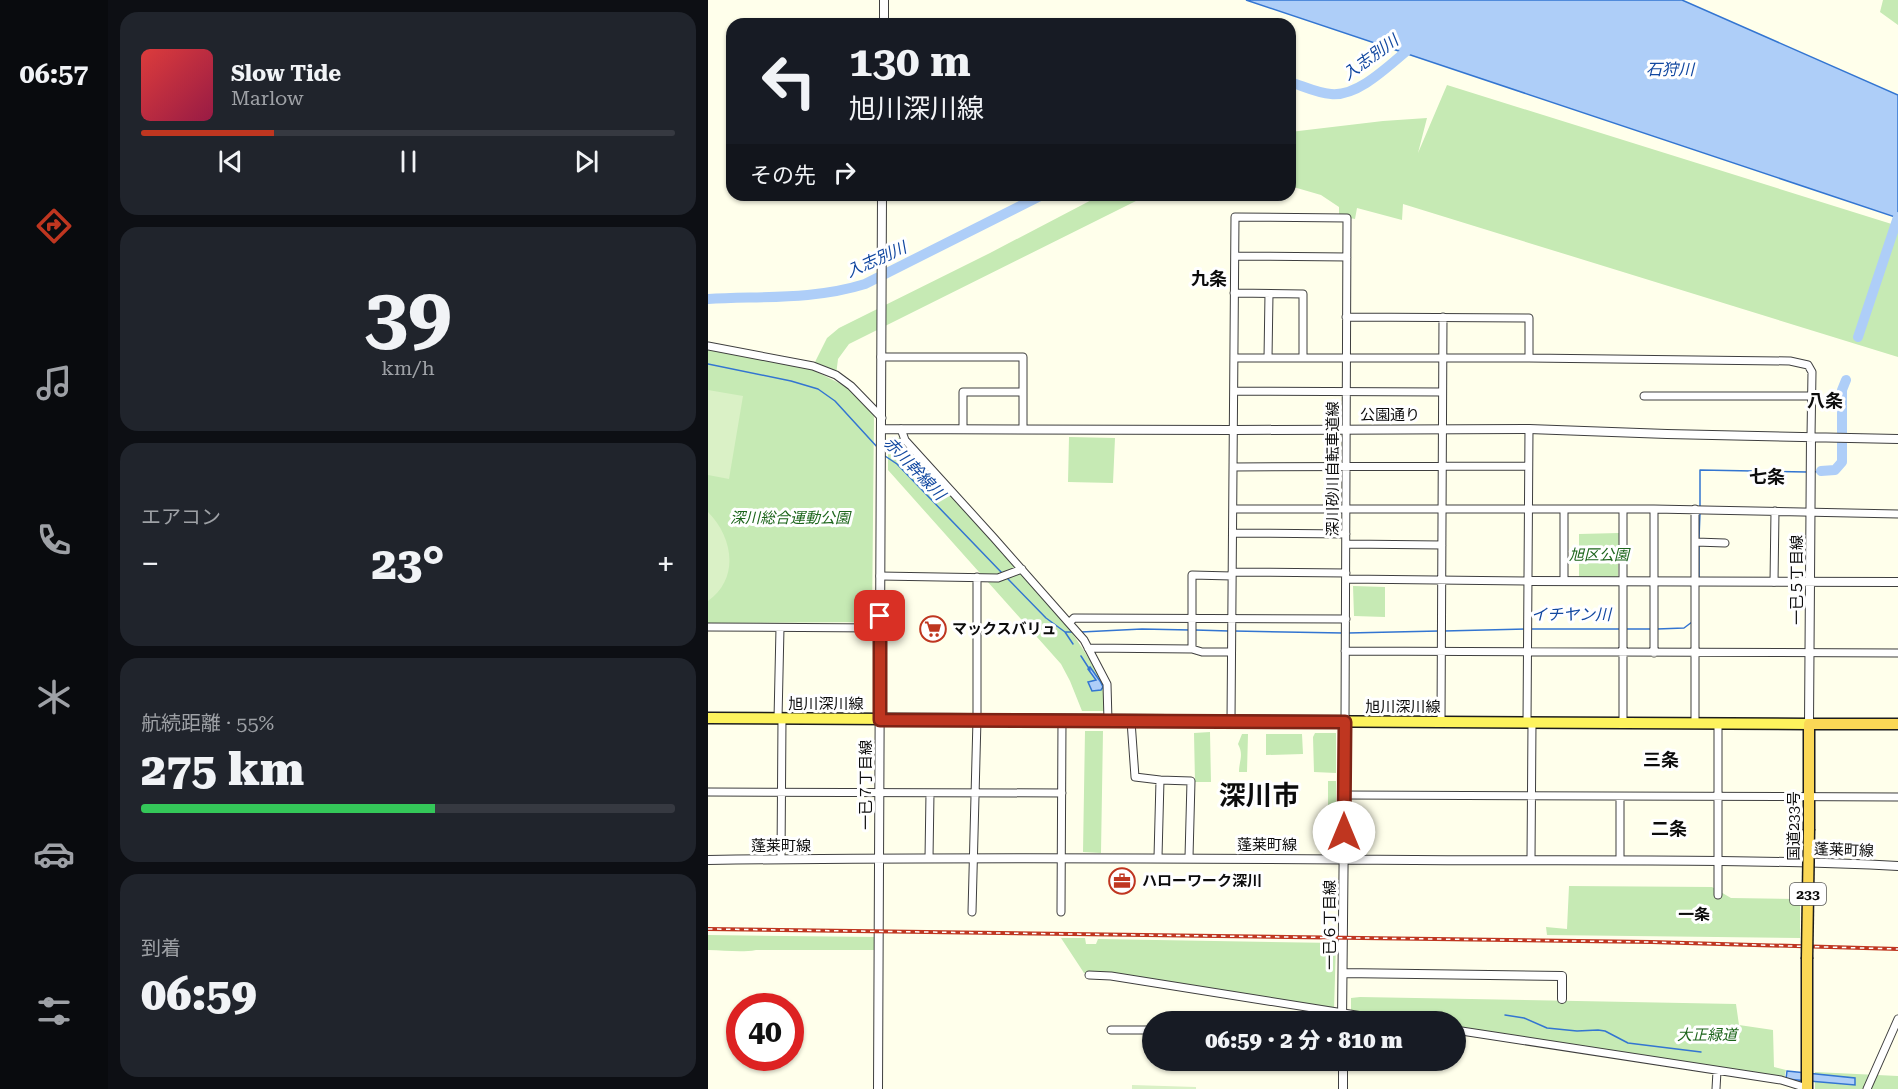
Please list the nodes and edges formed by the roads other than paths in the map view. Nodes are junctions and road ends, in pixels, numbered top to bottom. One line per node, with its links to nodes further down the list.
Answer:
1 (884, 0): 2 (street)
2 (884, 18)
3 (882, 201): 11 (street, 一已７丁目線)
4 (1234, 256): 5 (street); 5 (street, 深川砂川自転車道線); 6 (street)
5 (1347, 257): 9 (street, 深川砂川自転車道線)
6 (1234, 293): 7 (street); 12 (street)
7 (1269, 294): 13 (street); 14 (street)
8 (1443, 317): 9 (street); 16 (street); 17 (street)
9 (1347, 318): 15 (street, 深川砂川自転車道線)
10 (708, 346): 24 (street)
11 (881, 357): 19 (street); 24 (street, 一已７丁目線)
12 (1234, 358): 13 (street); 18 (street)
13 (1268, 358): 14 (street)
14 (1303, 358): 15 (street)
15 (1346, 358): 16 (street); 20 (street, 深川砂川自転車道線)
16 (1443, 358): 17 (street); 21 (street)
17 (1529, 358): 23 (street)
18 (1234, 391): 20 (street); 32 (street)
19 (1023, 392): 29 (street); 30 (street)
20 (1347, 392): 21 (street); 25 (street, 深川砂川自転車道線)
21 (1442, 392): 26 (street)
22 (1644, 396): 23 (street)
23 (1812, 396): 33 (street)
24 (882, 418): 27 (street, 一已７丁目線)
25 (1346, 428): 26 (street, 公園通り); 32 (street, 公園通り); 36 (street, 深川砂川自転車道線)
26 (1442, 428): 31 (street, 公園通り); 35 (street)
27 (882, 429): 28 (street, 公園通り); 58 (street, 一已７丁目線)
28 (901, 429): 29 (street, 公園通り); 56 (street)
29 (963, 429): 30 (street, 公園通り)
30 (1023, 429): 32 (street, 公園通り)
31 (1528, 429): 33 (street, 公園通り); 37 (street)
32 (1234, 430): 38 (street)
33 (1811, 436): 34 (street, 公園通り); 48 (street, 一已５丁目線)
34 (1898, 439)
35 (1443, 465): 36 (street); 37 (street); 41 (street)
36 (1347, 466): 38 (street); 40 (street, 深川砂川自転車道線)
37 (1528, 466): 45 (street)
38 (1233, 467): 39 (street)
39 (1233, 508): 40 (street); 50 (street)
40 (1346, 509): 41 (street); 51 (street, 深川砂川自転車道線)
41 (1443, 509): 45 (street); 55 (street)
42 (1623, 509): 43 (street); 46 (street); 64 (street)
43 (1654, 509): 44 (street); 65 (street)
44 (1695, 509): 47 (street); 52 (street)
45 (1528, 510): 46 (street); 63 (street)
46 (1564, 510): 62 (street)
47 (1775, 511): 48 (street); 67 (street)
48 (1811, 513): 49 (street); 68 (street, 一已５丁目線)
49 (1898, 514)
50 (1233, 533): 51 (street); 57 (street)
51 (1346, 534): 54 (street, 深川砂川自転車道線)
52 (1696, 542): 53 (street); 66 (street)
53 (1725, 543)
54 (1346, 544): 55 (street); 59 (street, 深川砂川自転車道線)
55 (1442, 545): 61 (street)
56 (1022, 569): 60 (street); 73 (street)
57 (1232, 574): 59 (street); 70 (street); 71 (street)
58 (880, 576): 60 (street); 76 (street, 一已７丁目線)
59 (1346, 576): 61 (street); 72 (street, 深川砂川自転車道線)
60 (977, 577): 90 (street)
61 (1442, 580): 63 (street); 80 (street)
62 (1564, 580): 63 (street); 64 (street)
63 (1528, 581): 82 (street)
64 (1623, 581): 65 (street); 83 (street)
65 (1654, 581): 66 (street); 84 (street)
66 (1695, 582): 67 (street); 85 (street)
67 (1774, 582): 68 (street)
68 (1810, 582): 69 (street); 87 (street, 一已５丁目線)
69 (1898, 582)
70 (1231, 619): 71 (street); 72 (street); 81 (street)
71 (1192, 620): 73 (street); 78 (street)
72 (1346, 620): 79 (street, 深川砂川自転車道線)
73 (1070, 622): 77 (street)
74 (708, 627): 75 (street)
75 (780, 628): 76 (street); 89 (street)
76 (880, 628): 91 (street, 一已７丁目線)
77 (1088, 648): 78 (street); 93 (street)
78 (1192, 649): 81 (street)
79 (1345, 651): 80 (street); 96 (street, 深川砂川自転車道線)
80 (1441, 651): 82 (street); 97 (street)
81 (1231, 652): 95 (street)
82 (1527, 652): 83 (street); 98 (street)
83 (1622, 652): 84 (street); 99 (street)
84 (1654, 653): 85 (street)
85 (1695, 653): 87 (street); 101 (street)
86 (1898, 653): 87 (street)
87 (1810, 654): 102 (street, 一已５丁目線)
88 (708, 718): 89 (main road, 旭川深川線)
89 (780, 719): 91 (main road, 旭川深川線); 106 (street)
90 (976, 719): 91 (main road, 旭川深川線); 92 (main road, 旭川深川線); 109 (street)
91 (880, 720): 107 (street, 一已７丁目線)
92 (1062, 721): 93 (main road, 旭川深川線); 110 (street)
93 (1108, 721): 94 (main road, 旭川深川線)
94 (1131, 721): 95 (main road, 旭川深川線); 104 (street)
95 (1231, 721): 96 (main road, 旭川深川線)
96 (1345, 722): 97 (main road, 旭川深川線); 111 (street, 一已６丁目線)
97 (1441, 722): 98 (main road, 旭川深川線)
98 (1530, 723): 99 (main road, 旭川深川線); 112 (street)
99 (1623, 723): 101 (main road, 旭川深川線)
100 (1718, 723): 101 (main road, 旭川深川線); 102 (main road, 旭川深川線); 114 (street)
101 (1695, 724)
102 (1809, 724): 103 (highway); 116 (highway, 国道233号 / 233)
103 (1898, 724)
104 (1160, 780): 118 (street); 121 (street)
105 (708, 792): 106 (street)
106 (782, 792): 107 (street); 123 (street)
107 (879, 792): 108 (street); 124 (street, 一已７丁目線)
108 (930, 793): 109 (street); 119 (street)
109 (976, 793): 110 (street); 120 (street)
110 (1062, 793): 117 (street)
111 (1345, 795): 112 (street); 122 (street, 一已６丁目線)
112 (1531, 796): 113 (street); 125 (street)
113 (1620, 797): 114 (street); 127 (street)
114 (1718, 797): 116 (street); 128 (street)
115 (1898, 797): 116 (street)
116 (1809, 798): 144 (highway, 国道233号 / 233, bridge)
117 (1060, 857): 118 (street, 蓬莱町線); 120 (street, 蓬莱町線); 132 (street)
118 (1158, 857): 121 (street, 蓬莱町線)
119 (929, 858): 120 (street, 蓬莱町線); 124 (street, 蓬莱町線)
120 (975, 858): 131 (street)
121 (1190, 858): 122 (street, 蓬莱町線)
122 (1344, 858): 125 (street, 蓬莱町線); 133 (street, 一已６丁目線)
123 (782, 859): 124 (street, 蓬莱町線); 126 (street, 蓬莱町線)
124 (879, 859): 145 (street, 一已７丁目線)
125 (1531, 859): 127 (street, 蓬莱町線)
126 (708, 860)
127 (1620, 860): 128 (street, 蓬莱町線)
128 (1718, 860): 129 (street, 蓬莱町線); 130 (street)
129 (1898, 866)
130 (1718, 894)
131 (972, 912)
132 (1061, 912)
133 (1343, 974): 135 (street); 137 (street, 一已６丁目線)
134 (1089, 975): 136 (street)
135 (1562, 999)
136 (1308, 1011)
137 (1342, 1011)
138 (1898, 1019): 148 (street)
139 (1111, 1030): 140 (street)
140 (1142, 1030)
141 (1466, 1032): 143 (street)
142 (1343, 1071): 146 (street)
143 (1717, 1071): 144 (street); 147 (street)
144 (1807, 1086)
145 (878, 1089)
146 (1342, 1089)
147 (1716, 1089)
148 (1867, 1089)

